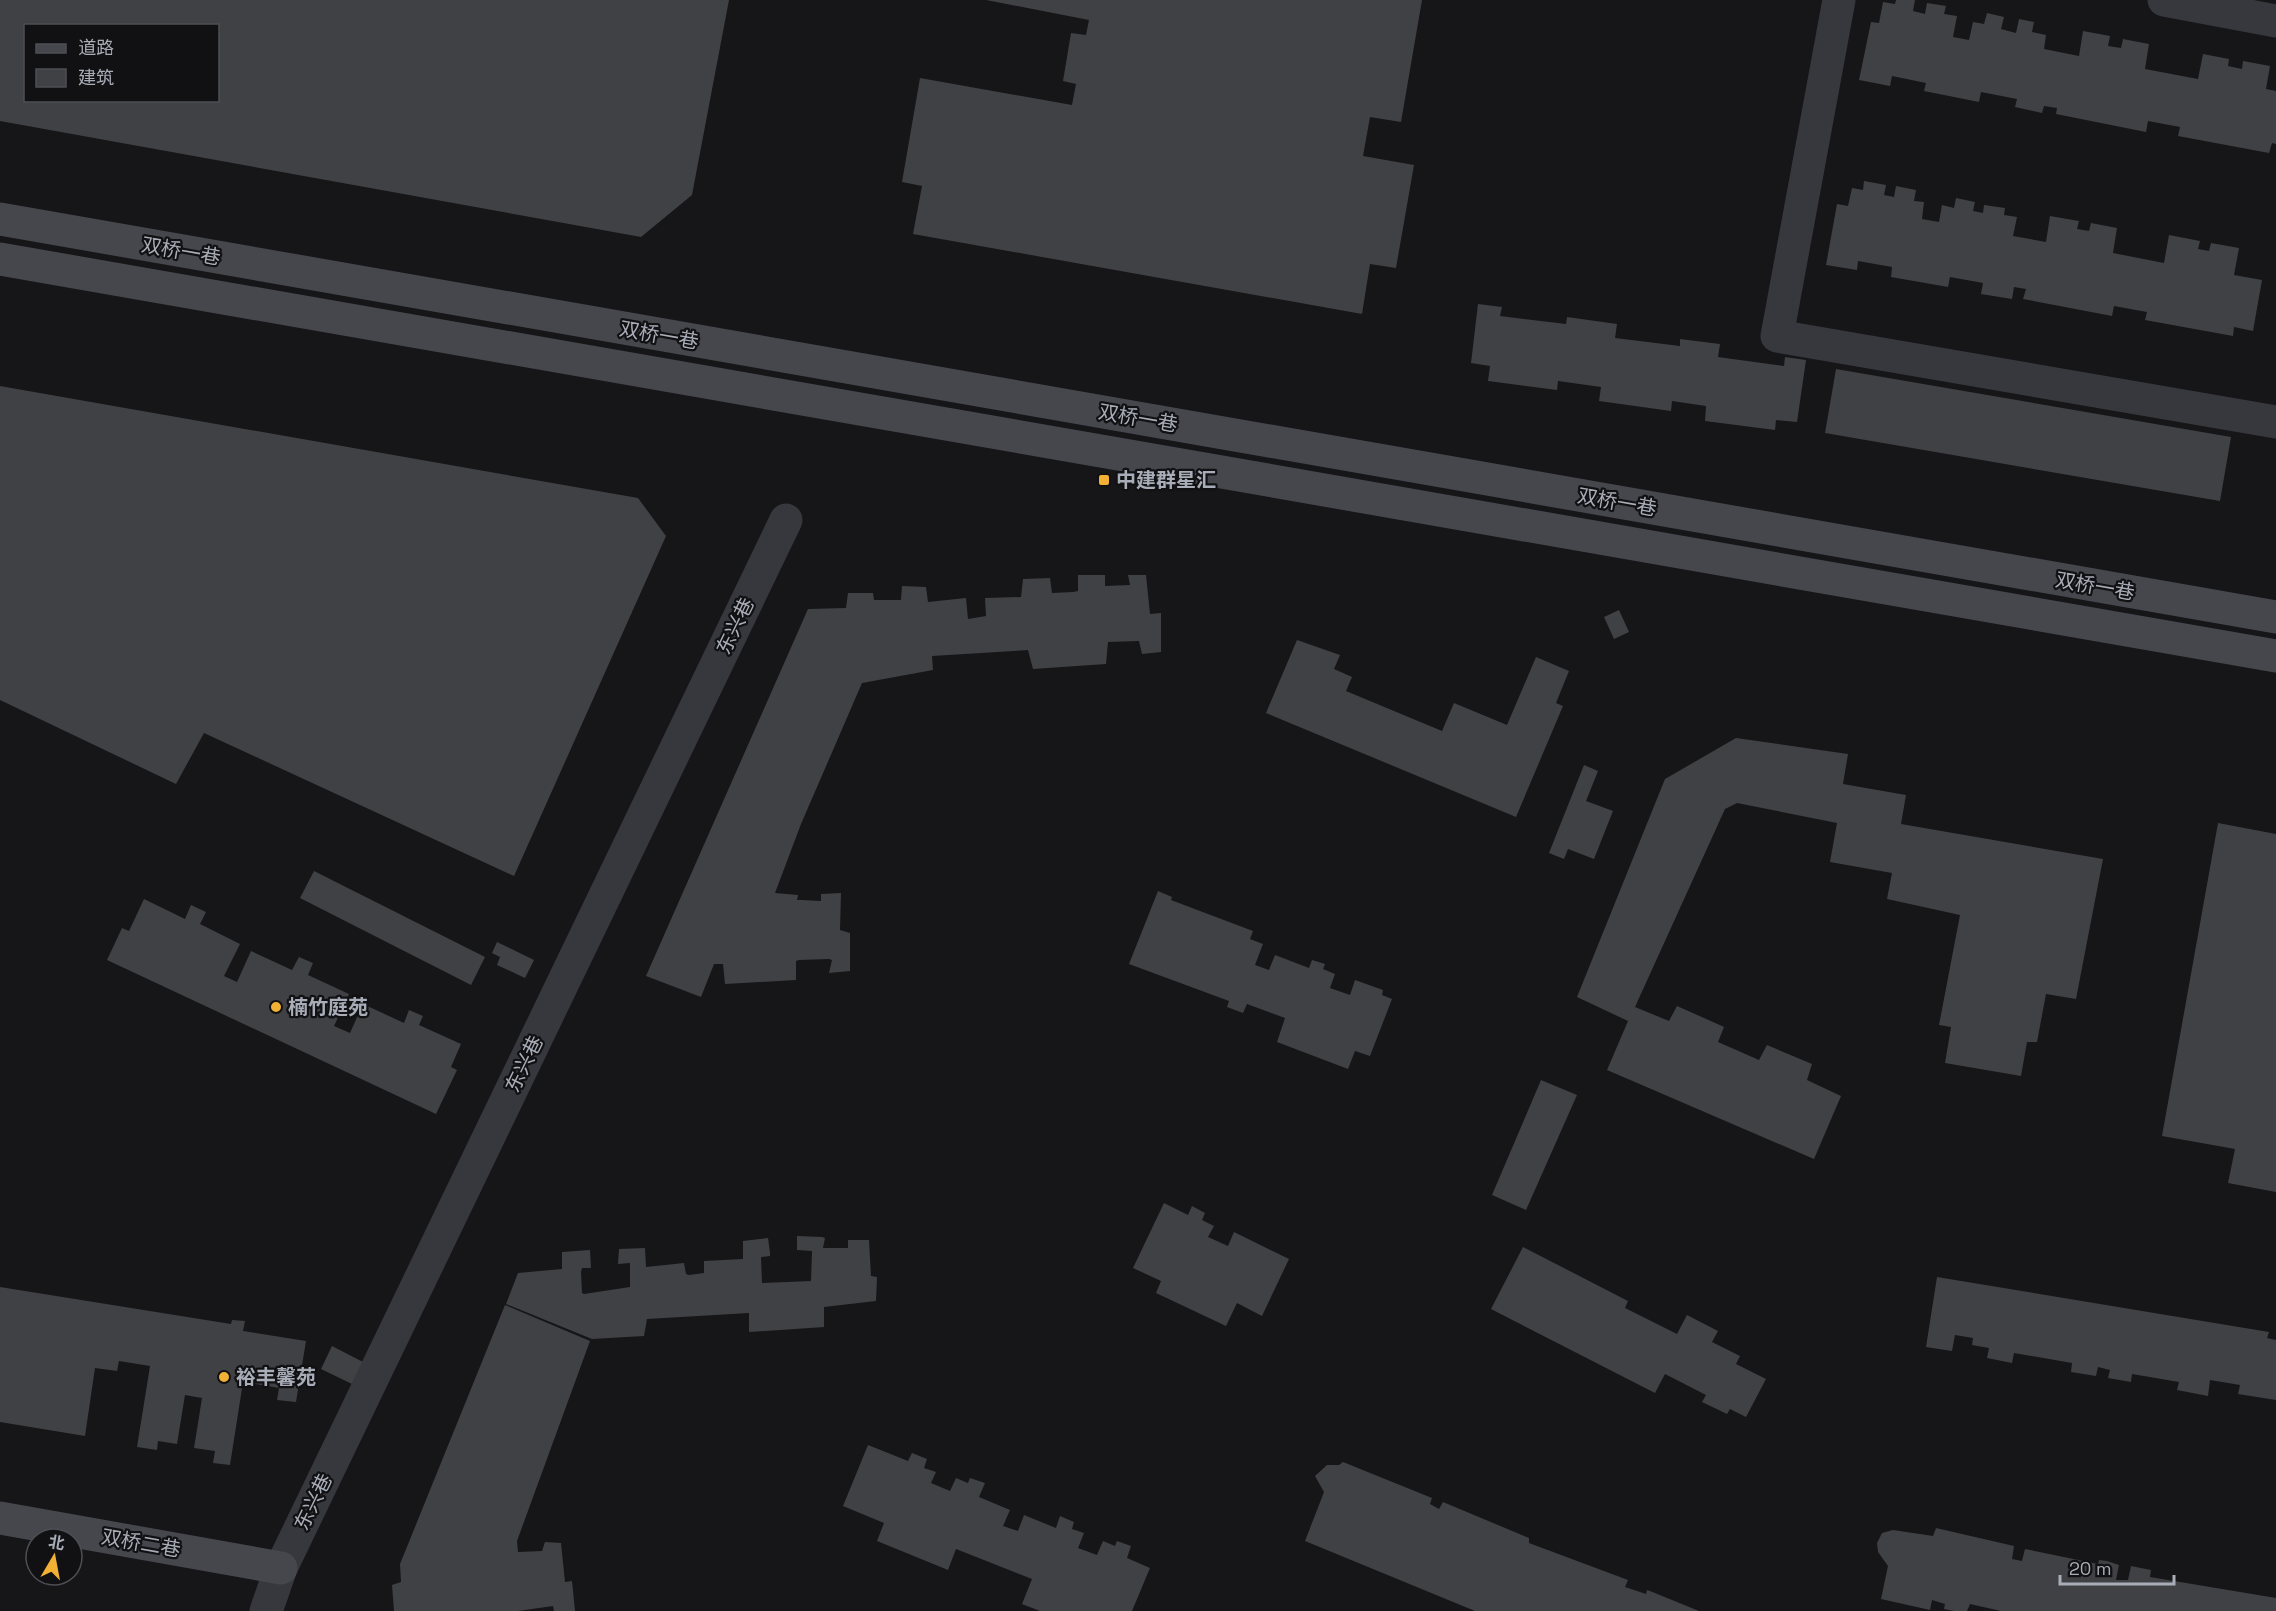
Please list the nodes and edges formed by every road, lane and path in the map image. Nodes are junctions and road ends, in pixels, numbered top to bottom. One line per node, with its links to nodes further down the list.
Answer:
1 (1839, 0): 6 (street)
2 (2164, 0): 3 (street)
3 (2276, 21)
4 (0, 219): 8 (street, 双桥一巷)
5 (0, 259): 9 (street, 双桥一巷)
6 (2276, 422)
7 (786, 520): 11 (street, 东兴巷)
8 (2276, 618)
9 (2276, 656)
10 (0, 1518): 11 (street, 双桥二巷)
11 (281, 1568): 12 (street, 东兴巷)
12 (266, 1611)

